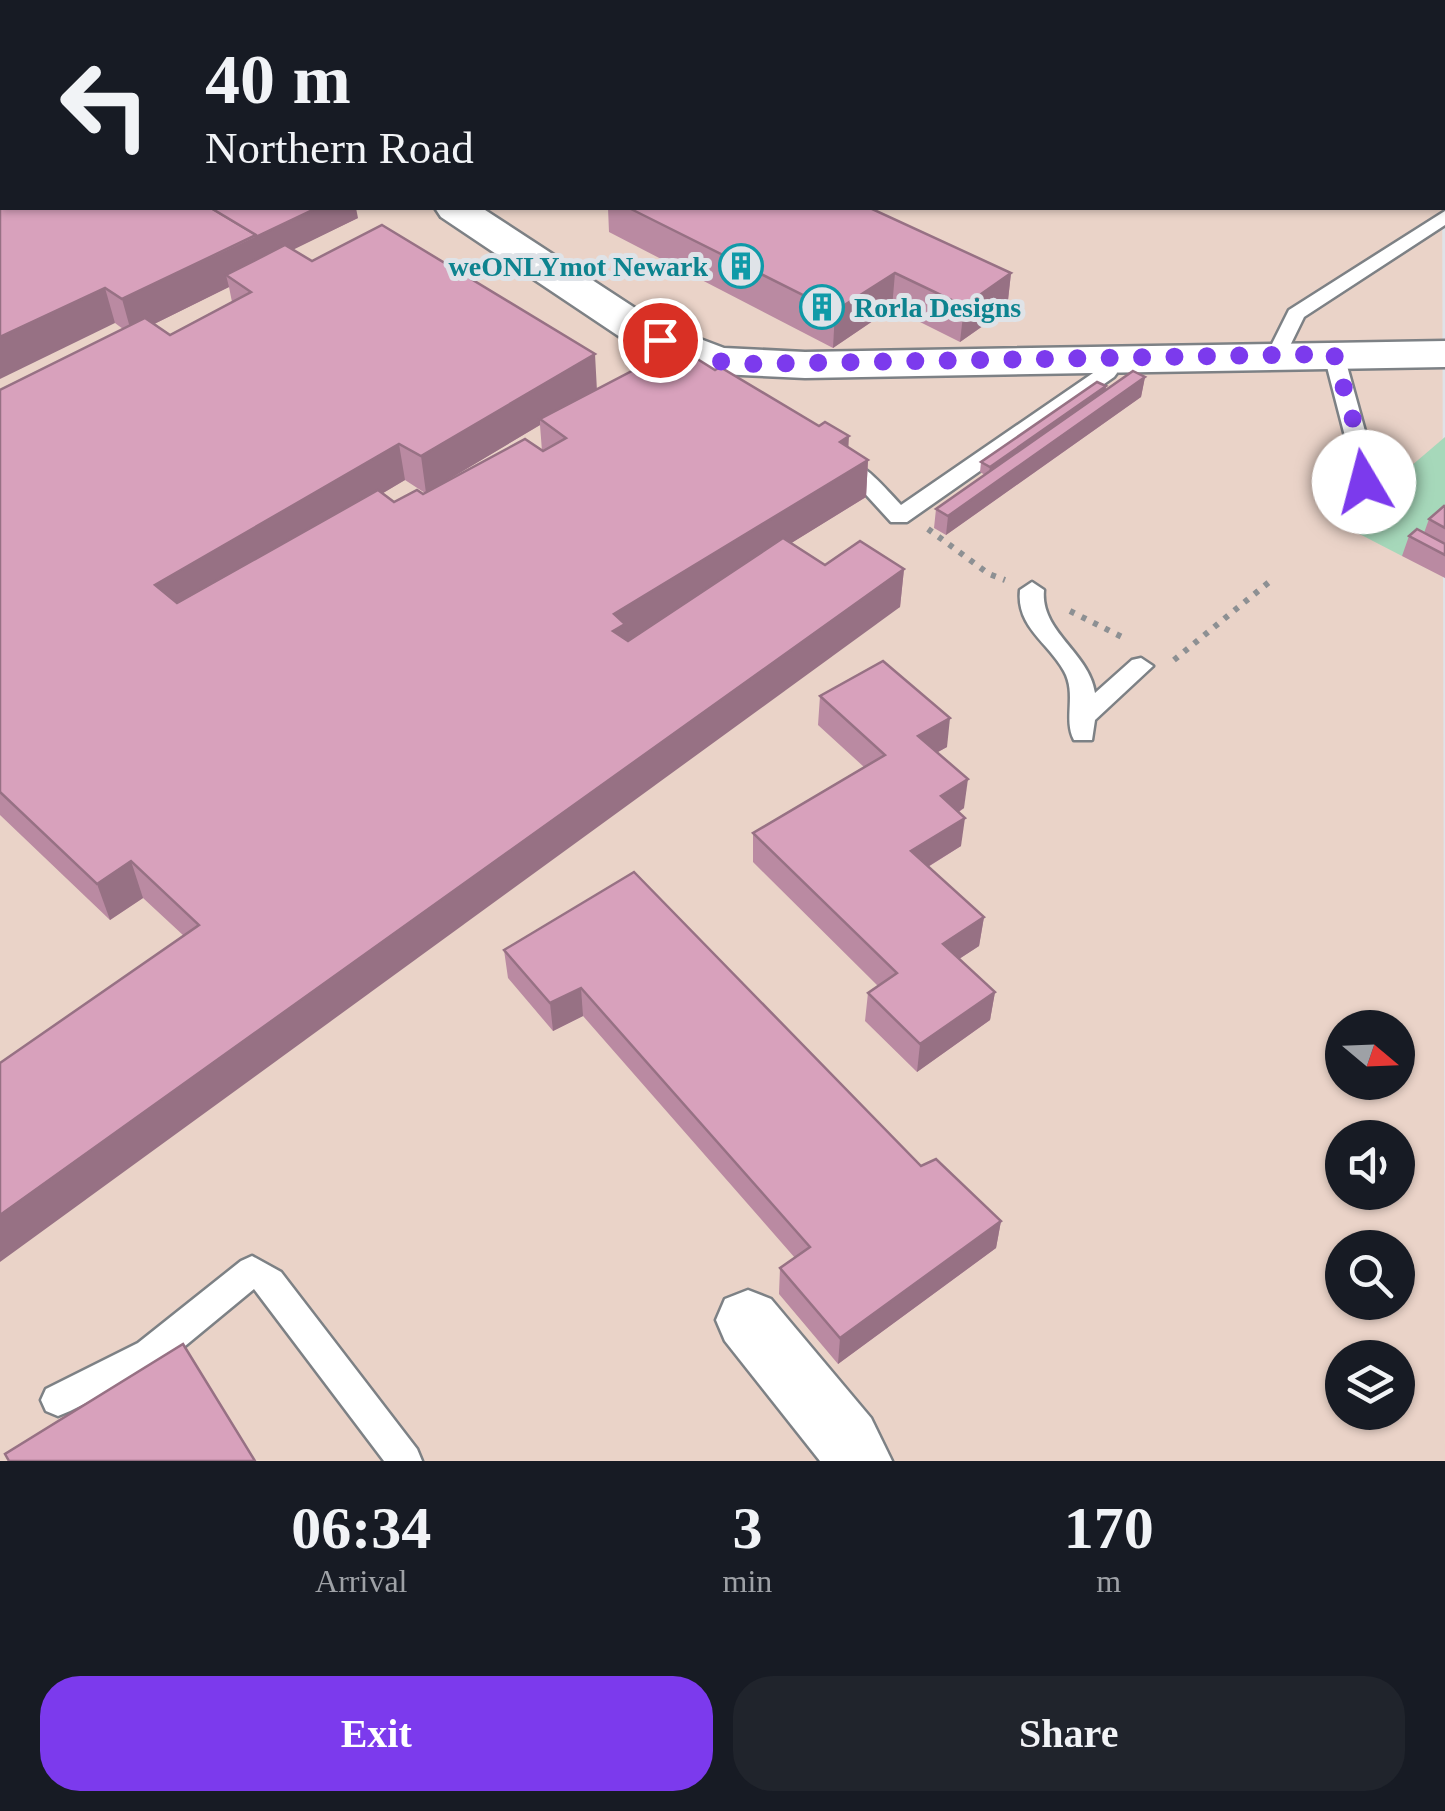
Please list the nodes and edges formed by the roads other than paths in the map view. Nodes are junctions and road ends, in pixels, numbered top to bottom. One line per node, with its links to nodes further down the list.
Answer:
1 (369, 0): 2 (street)
2 (390, 0)
3 (458, 210): 8 (street)
4 (1445, 217): 7 (lane)
5 (1334, 354): 6 (street); 7 (street); 10 (lane)
6 (1445, 354)
7 (1276, 356): 8 (street)
8 (1104, 359): 9 (lane)
9 (820, 448)
10 (1359, 489)
11 (1032, 590): 12 (lane)
12 (1155, 662)
13 (748, 1320): 16 (street)
14 (58, 1400): 15 (lane)
15 (405, 1461)
16 (858, 1461)

